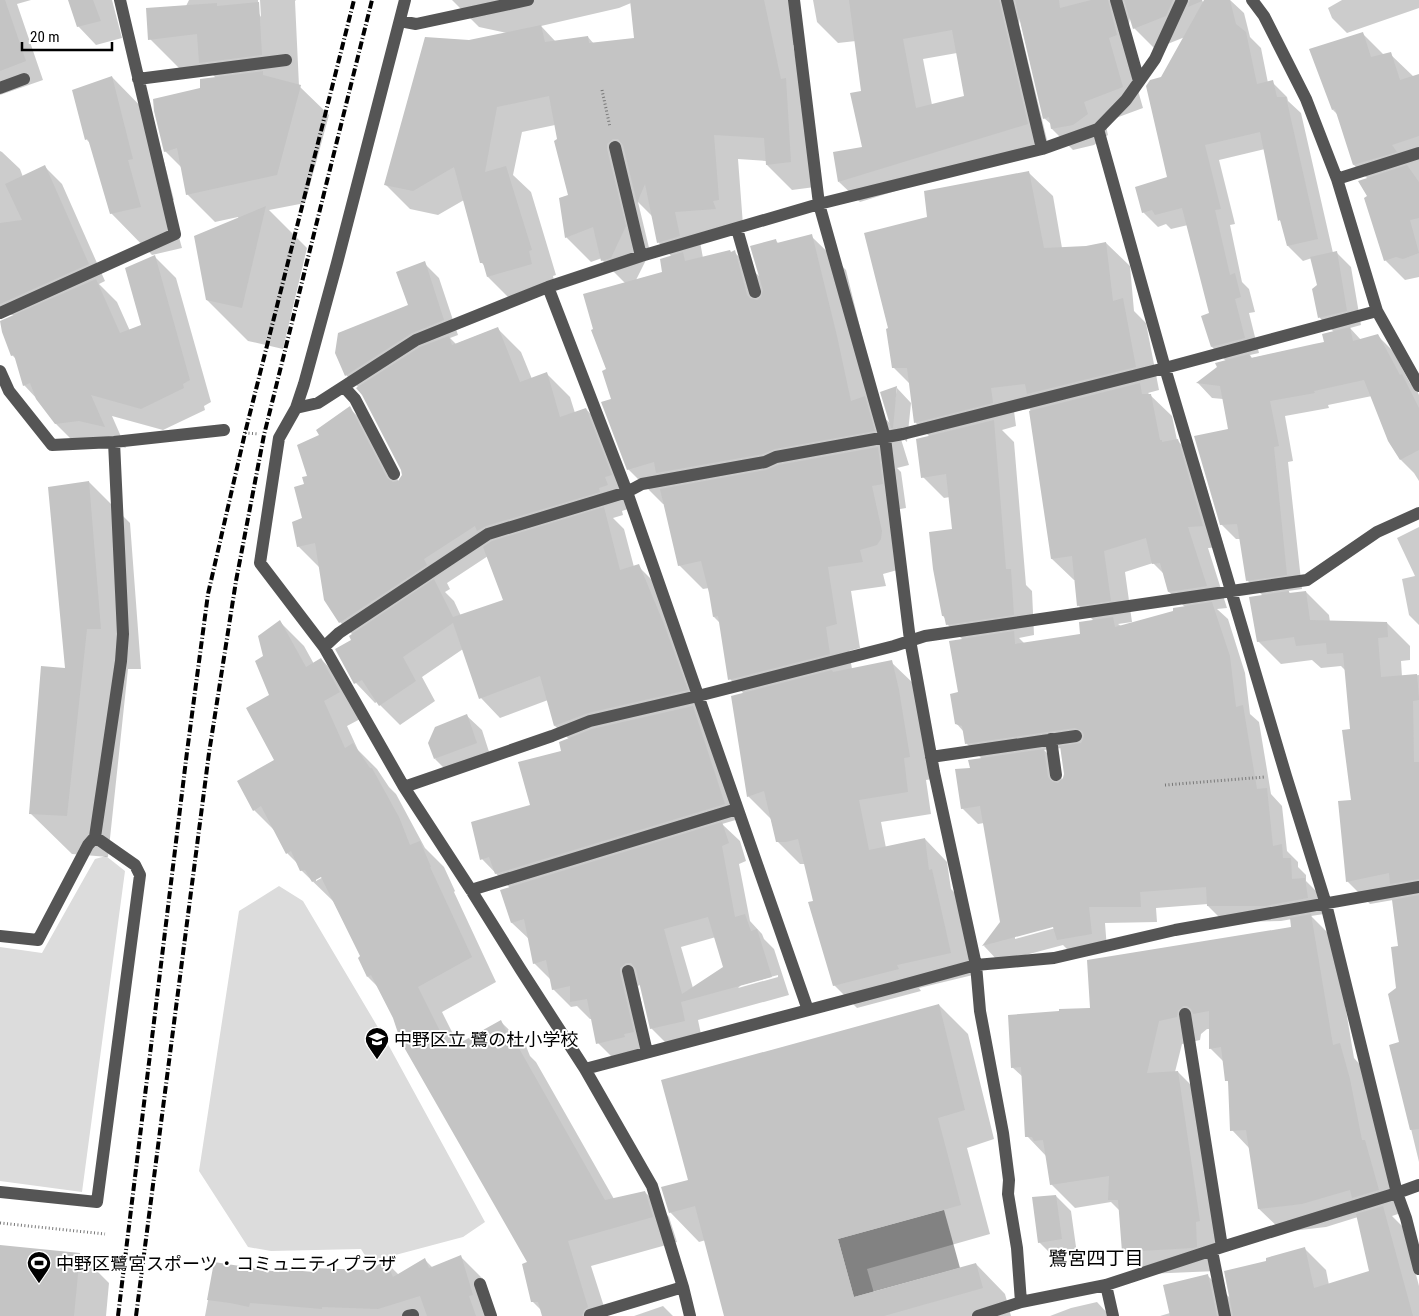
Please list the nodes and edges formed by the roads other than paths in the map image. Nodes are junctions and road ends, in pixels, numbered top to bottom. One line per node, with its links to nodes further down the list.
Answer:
1 (120, 0): 12 (street)
2 (405, 0): 9 (street)
3 (528, 0): 9 (street)
4 (794, 0): 20 (street)
5 (1007, 0): 17 (street)
6 (1116, 0): 13 (street)
7 (1182, 0): 13 (street)
8 (1252, 0): 19 (street)
9 (400, 21): 32 (street)
10 (286, 60): 12 (street)
11 (24, 78): 14 (street)
12 (138, 79): 26 (street)
13 (1139, 81): 15 (street)
14 (0, 88)
15 (1098, 129): 17 (street); 27 (street)
16 (615, 147): 22 (street)
17 (1042, 148): 20 (street)
18 (1419, 153): 19 (street)
19 (1337, 179): 25 (street)
20 (819, 204): 21 (street); 34 (street)
21 (738, 229): 22 (street); 24 (street)
22 (641, 256): 23 (street)
23 (548, 287): 30 (street); 37 (street)
24 (755, 292)
25 (1377, 312): 27 (street); 29 (street)
26 (0, 313)
27 (1164, 368): 34 (street); 39 (street)
28 (0, 371): 31 (street)
29 (1419, 386)
30 (344, 387): 32 (street); 36 (street)
31 (4, 391): 35 (street)
32 (296, 408): 41 (street)
33 (224, 430): 35 (street)
34 (885, 438): 37 (street); 40 (street)
35 (114, 442): 49 (street)
36 (394, 474)
37 (628, 492): 41 (street); 42 (street)
38 (1419, 513): 39 (street)
39 (1230, 591): 40 (street); 52 (street)
40 (910, 640): 42 (street); 45 (street)
41 (324, 647): 47 (street)
42 (698, 696): 47 (street); 48 (street)
43 (1076, 736): 44 (street)
44 (1051, 739): 45 (street); 46 (street)
45 (932, 757): 54 (street)
46 (1056, 775)
47 (404, 787): 51 (street)
48 (737, 809): 51 (street); 56 (street)
49 (95, 837): 53 (street); 61 (street)
50 (1419, 887): 52 (street)
51 (471, 890): 59 (street)
52 (1326, 904): 54 (street); 62 (street)
53 (0, 936)
54 (976, 964): 56 (street); 68 (street)
55 (628, 971): 58 (street)
56 (808, 1010): 58 (street)
57 (1186, 1014): 63 (street)
58 (647, 1052): 59 (street)
59 (585, 1069): 67 (street)
60 (1419, 1185): 62 (street)
61 (0, 1192)
62 (1397, 1193): 63 (street); 64 (street)
63 (1217, 1249): 66 (street); 74 (street)
64 (1419, 1269)
65 (480, 1284): 70 (street)
66 (1106, 1285): 68 (street); 73 (street)
67 (683, 1286): 69 (street); 71 (street)
68 (1021, 1302): 72 (street)
69 (590, 1315)
70 (491, 1316)
71 (690, 1316)
72 (978, 1316)
73 (1112, 1316)
74 (1225, 1316)

